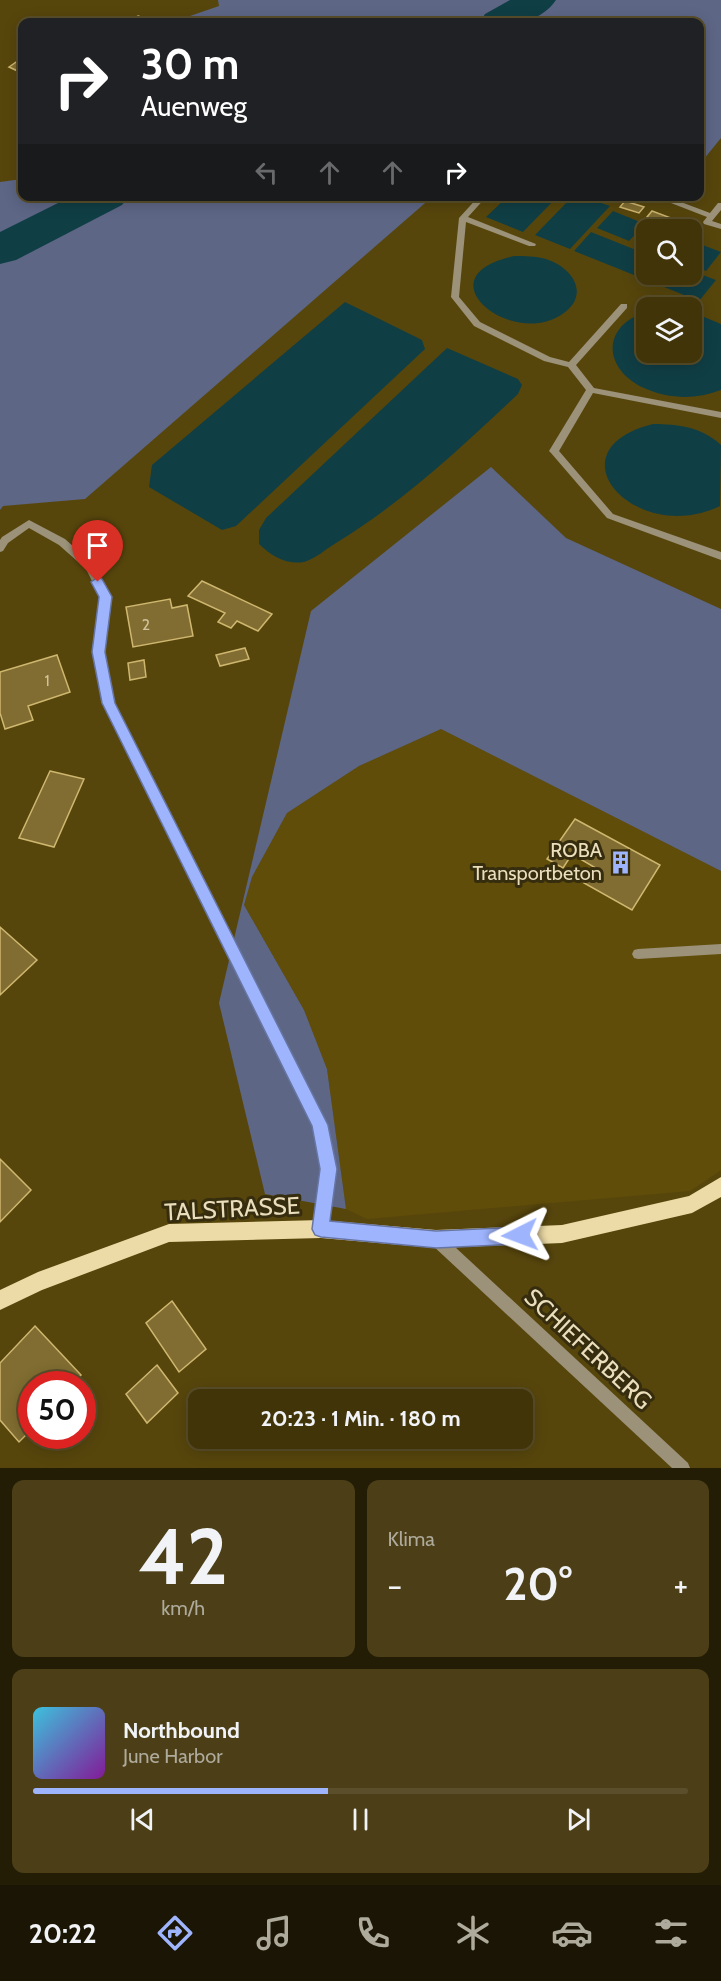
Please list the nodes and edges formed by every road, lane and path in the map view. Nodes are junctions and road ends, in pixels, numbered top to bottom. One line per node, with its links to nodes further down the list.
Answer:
1 (479, 201): 5 (street)
2 (670, 201): 4 (street)
3 (721, 205): 4 (street)
4 (712, 216): 6 (street)
5 (463, 218): 7 (street); 9 (street)
6 (721, 227)
7 (532, 244)
8 (624, 306): 9 (street)
9 (571, 365): 10 (street)
10 (591, 390): 11 (street); 13 (street)
11 (721, 415)
12 (0, 548): 17 (street)
13 (721, 556)
14 (721, 949): 15 (street)
15 (638, 954)
16 (721, 1186): 18 (main road, TALSTRASSE)
17 (321, 1229): 18 (main road, TALSTRASSE); 19 (main road, TALSTRASSE)
18 (436, 1239): 20 (street, SCHIEFERBERG)
19 (0, 1300)
20 (683, 1468)

